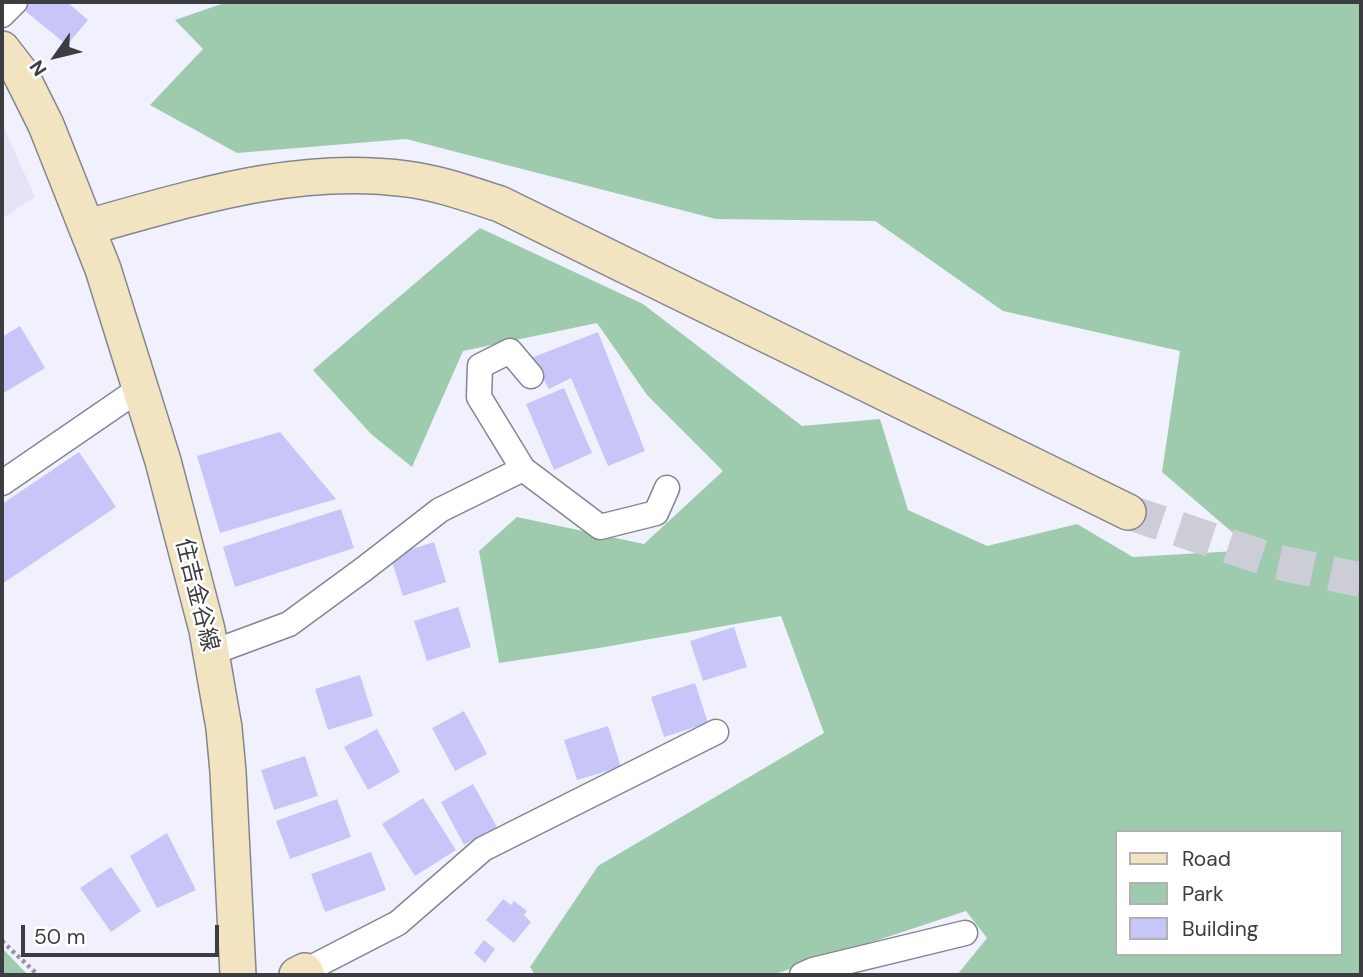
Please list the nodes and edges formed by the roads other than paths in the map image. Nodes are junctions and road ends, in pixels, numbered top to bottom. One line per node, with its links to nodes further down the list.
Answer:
1 (15, 2): 2 (street)
2 (2, 15)
3 (2, 48): 4 (street, 住吉金谷線)
4 (88, 227): 6 (street, 住吉金谷線); 10 (street)
5 (531, 376): 7 (street)
6 (142, 387): 8 (street); 11 (street, 住吉金谷線)
7 (523, 469): 9 (street); 11 (street)
8 (2, 483)
9 (667, 488)
10 (1128, 512)
11 (211, 653): 15 (street, 住吉金谷線)
12 (716, 732): 14 (street)
13 (965, 933): 16 (street)
14 (303, 974)
15 (238, 975)
16 (802, 975)

